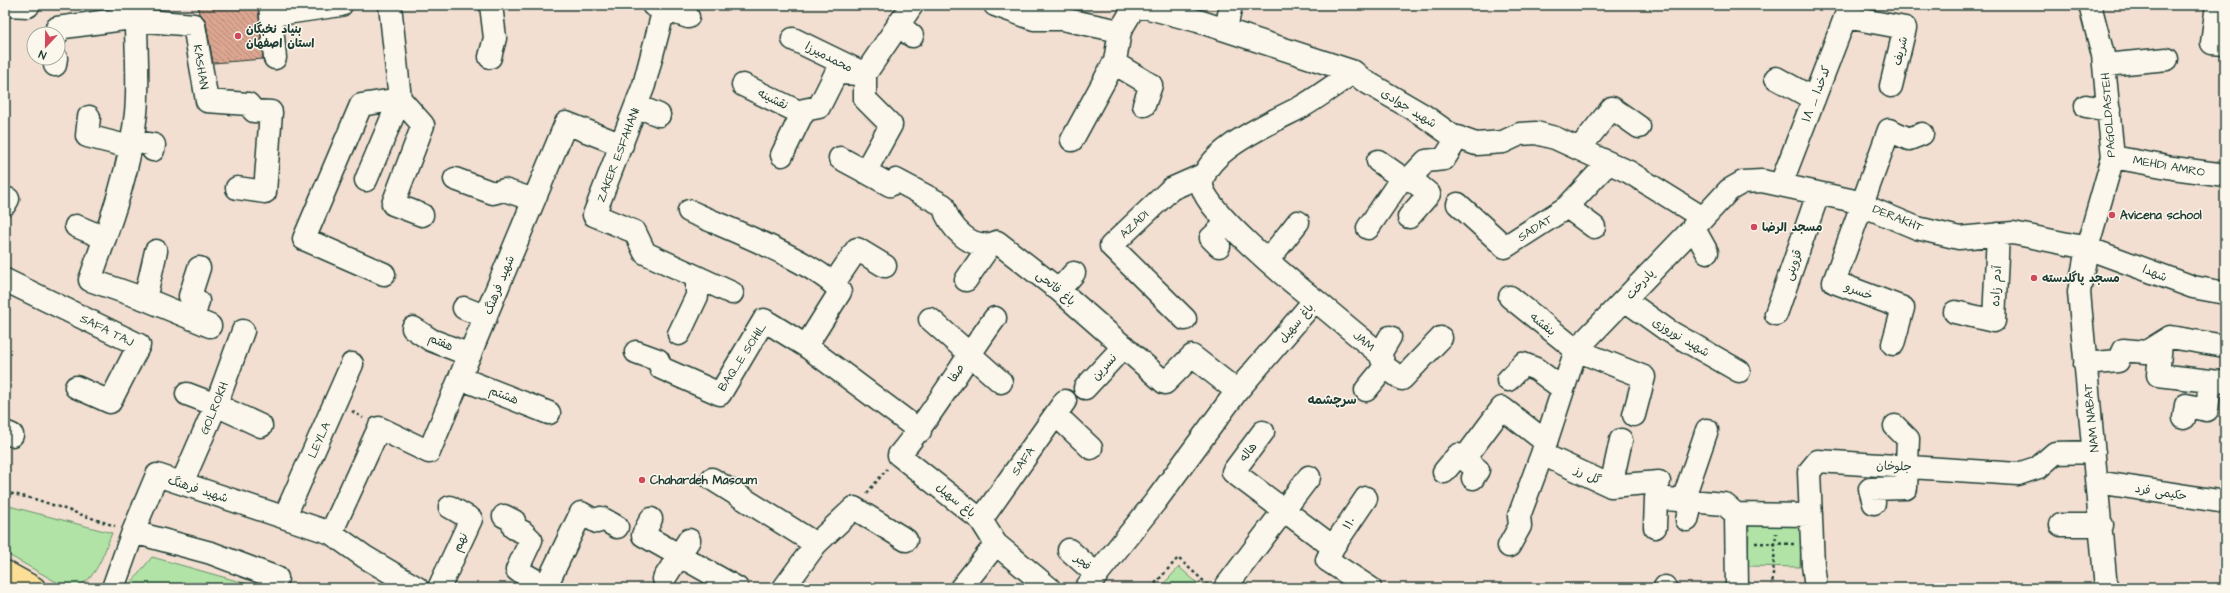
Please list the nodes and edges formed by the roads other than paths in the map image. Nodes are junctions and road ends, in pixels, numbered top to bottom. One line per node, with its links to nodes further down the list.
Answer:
1 (5, 5): 9 (street)
2 (341, 5): 12 (street)
3 (390, 5): 32 (street)
4 (491, 5): 22 (street)
5 (912, 5): 28 (street)
6 (1231, 5): 18 (street)
7 (2090, 5): 26 (street, PAGOLDASTEH)
8 (2217, 5): 21 (street)
9 (28, 6)
10 (661, 6): 16 (street); 35 (street, ZAKER ESFAHANI)
11 (1000, 6): 19 (street)
12 (271, 10): 23 (street)
13 (1848, 11): 31 (street, شریف); 33 (street, ۱۸ _ کدخدا)
14 (1192, 13): 18 (street, شهید جوادی); 19 (street, شهید جوادی)
15 (127, 15): 17 (street, KASHAN); 45 (street); 61 (street, KASHAN)
16 (688, 17)
17 (66, 26)
18 (1226, 30): 27 (street, شهید جوادی)
19 (1120, 31): 25 (street, شهید جوادی)
20 (793, 39): 28 (street, محمدمیرزا)
21 (2225, 44)
22 (490, 57)
23 (275, 58)
24 (2167, 59): 26 (street)
25 (1115, 61): 34 (street); 44 (street, شهید جوادی)
26 (2105, 65): 37 (street, PAGOLDASTEH)
27 (1354, 72): 43 (street, شهید جوادی); 55 (street)
28 (865, 74): 38 (street); 54 (street)
29 (1776, 78): 33 (street)
30 (744, 85): 38 (street, نقشینه)
31 (1891, 86)
32 (400, 99): 59 (street); 68 (street); 87 (street)
33 (1814, 99): 60 (street, ۱۸ _ کدخدا)
34 (1144, 105)
35 (637, 106): 39 (street); 46 (street, ZAKER ESFAHANI)
36 (2086, 106): 37 (street)
37 (2109, 110): 50 (street, PAGOLDASTEH)
38 (803, 114): 49 (street)
39 (660, 115)
40 (89, 117): 45 (street)
41 (1639, 127): 47 (street)
42 (1922, 134): 65 (street)
43 (1458, 137): 47 (street, شهید جوادی); 57 (street)
44 (1072, 140)
45 (131, 144): 48 (street); 77 (street)
46 (622, 145): 63 (street, شهید فرهنگ); 88 (street, ZAKER ESFAHANI)
47 (1579, 149): 53 (street, شهید جوادی)
48 (153, 150)
49 (782, 155)
50 (2113, 157): 56 (street, MEHDI AMRO); 80 (street, PAGOLDASTEH)
51 (840, 158): 54 (street, باغ فاتحی)
52 (1378, 161): 57 (street)
53 (1608, 163): 66 (street, SADAT); 71 (street, شهید جوادی)
54 (865, 172): 78 (street, باغ فاتحی)
55 (1205, 174): 72 (street, باغ سهیل); 105 (street, AZADI)
56 (2225, 175)
57 (1406, 178): 69 (street); 75 (street)
58 (455, 179): 63 (street)
59 (366, 180)
60 (1781, 184): 62 (street, DERAKHT); 71 (street)
61 (237, 188)
62 (1818, 194): 65 (street, DERAKHT); 101 (street, قزوینی)
63 (534, 200): 102 (street, شهید فرهنگ)
64 (1458, 204): 66 (street, SADAT)
65 (1861, 204): 76 (street, DERAKHT); 111 (street, خسرو)
66 (1567, 207): 74 (street)
67 (689, 211): 91 (street)
68 (422, 216)
69 (1409, 217)
70 (1298, 222): 83 (street)
71 (1698, 222): 82 (street); 98 (street, پادرخت)
72 (1227, 223): 79 (street); 83 (street, باغ سهیل)
73 (76, 226): 77 (street)
74 (1594, 227)
75 (1368, 228)
76 (1998, 234): 80 (street, DERAKHT); 100 (street, آدم زاده)
77 (105, 238): 96 (street)
78 (990, 245): 90 (street); 92 (street, باغ فاتحی)
79 (1219, 246)
80 (2087, 248): 93 (street, شهدا); 121 (street, NAM NABAT)
81 (156, 251): 96 (street)
82 (1707, 252)
83 (1268, 260): 97 (street, باغ سهیل)
84 (886, 266): 91 (street)
85 (199, 268): 96 (street)
86 (1074, 273): 92 (street)
87 (384, 274)
88 (697, 277): 94 (street, ZAKER ESFAHANI); 108 (street)
89 (5, 280): 126 (street, SAFA TAJ)
90 (966, 280)
91 (834, 283): 113 (street)
92 (1059, 290): 114 (street, باغ فاتحی)
93 (2225, 292)
94 (732, 293)
95 (1510, 297): 115 (street, بنفشه)
96 (145, 299)
97 (1315, 300): 118 (street, JAM); 130 (street, باغ سهیل)
98 (1625, 300): 115 (street, پادرخت); 122 (street, شهید نوروزی)
99 (464, 308): 102 (street)
100 (1955, 312)
101 (1776, 314)
102 (486, 317): 119 (street, شهید فرهنگ)
103 (995, 318): 117 (street, صفا)
104 (930, 319): 117 (street)
105 (1185, 320)
106 (413, 328): 119 (street, هفتم)
107 (243, 331): 132 (street, GOLROKH)
108 (679, 334)
109 (1441, 338): 118 (street, JAM)
110 (2161, 343): 112 (street); 121 (street); 135 (street)
111 (1893, 344)
112 (2225, 344)
113 (806, 346): 116 (street, BAQ_E SOHIL); 139 (street, BAQ_E SOHIL)
114 (1124, 346): 127 (street, نسرین); 130 (street, باغ فاتحی)
115 (1576, 350): 128 (street); 134 (street, بنفشه)
116 (636, 352)
117 (969, 352): 125 (street); 139 (street, صفا)
118 (1385, 353): 129 (street)
119 (470, 355): 123 (street, شهید فرهنگ)
120 (352, 364): 163 (street, LEYLA)
121 (2085, 364): 144 (street, NAM NABAT)
122 (1740, 371)
123 (460, 378): 133 (street, هشتم); 172 (street, شهید فرهنگ)
124 (1508, 380): 128 (street)
125 (1001, 382)
126 (76, 387)
127 (1085, 388)
128 (1563, 389): 143 (street)
129 (1366, 390)
130 (1237, 391): 183 (street, باغ سهیل)
131 (187, 394): 132 (street)
132 (216, 405): 136 (street); 153 (street, GOLROKH)
133 (549, 413)
134 (1634, 415)
135 (2184, 418)
136 (261, 426)
137 (1895, 426): 146 (street)
138 (1707, 430): 159 (street)
139 (920, 431): 166 (street, باغ سهیل)
140 (1263, 432): 160 (street, هاله)
141 (1621, 440): 154 (street)
142 (1091, 448): 166 (street, SAFA)
143 (1544, 448): 145 (street, گل رز); 154 (street, گل رز); 176 (street)
144 (2094, 452): 146 (street, جلوخان); 152 (street, NAM NABAT)
145 (1464, 459): 147 (street); 149 (street)
146 (1906, 466): 157 (street); 162 (street, جلوخان)
147 (1444, 472)
148 (1309, 477): 160 (street)
149 (1473, 478)
150 (712, 479): 174 (street)
151 (1659, 482): 154 (street, گل رز)
152 (2097, 482): 156 (street, حکیمی فرد); 167 (street, NAM NABAT)
153 (182, 484): 163 (street, شهید فرهنگ); 171 (street, شهید فرهنگ)
154 (1611, 486)
155 (1366, 498): 177 (street, ۱۱۰)
156 (2225, 502)
157 (1874, 503)
158 (450, 507): 188 (street, نهم)
159 (1687, 507): 161 (street); 170 (street)
160 (1282, 511): 177 (street); 193 (street)
161 (1736, 514): 162 (street); 195 (street)
162 (1811, 515): 196 (street, جلوخان)
163 (285, 516): 172 (street, شهید فرهنگ)
164 (504, 516): 184 (street)
165 (651, 519): 178 (street)
166 (981, 520): 175 (street, باغ سهیل)
167 (2102, 525): 168 (street); 197 (street, NAM NABAT)
168 (2061, 526)
169 (617, 527): 184 (street)
170 (1655, 527)
171 (133, 532): 181 (street); 186 (street, شهید فرهنگ)
172 (331, 533): 187 (street, شهید فرهنگ)
173 (906, 540): 174 (street)
174 (816, 544): 190 (street)
175 (996, 544): 191 (street); 192 (street, باغ سهیل)
176 (1509, 546)
177 (1332, 547): 194 (street)
178 (684, 548): 182 (street); 189 (street)
179 (1069, 550): 183 (street, فجر)
180 (5, 572): 185 (main road)
181 (277, 578)
182 (664, 579)
183 (1092, 581)
184 (548, 587)
185 (34, 588)
186 (113, 588)
187 (417, 588)
188 (439, 588)
189 (736, 588)
190 (784, 588)
191 (961, 588)
192 (1049, 588)
193 (1225, 588)
194 (1370, 588)
195 (1737, 588)
196 (1816, 588)
197 (2106, 588)

